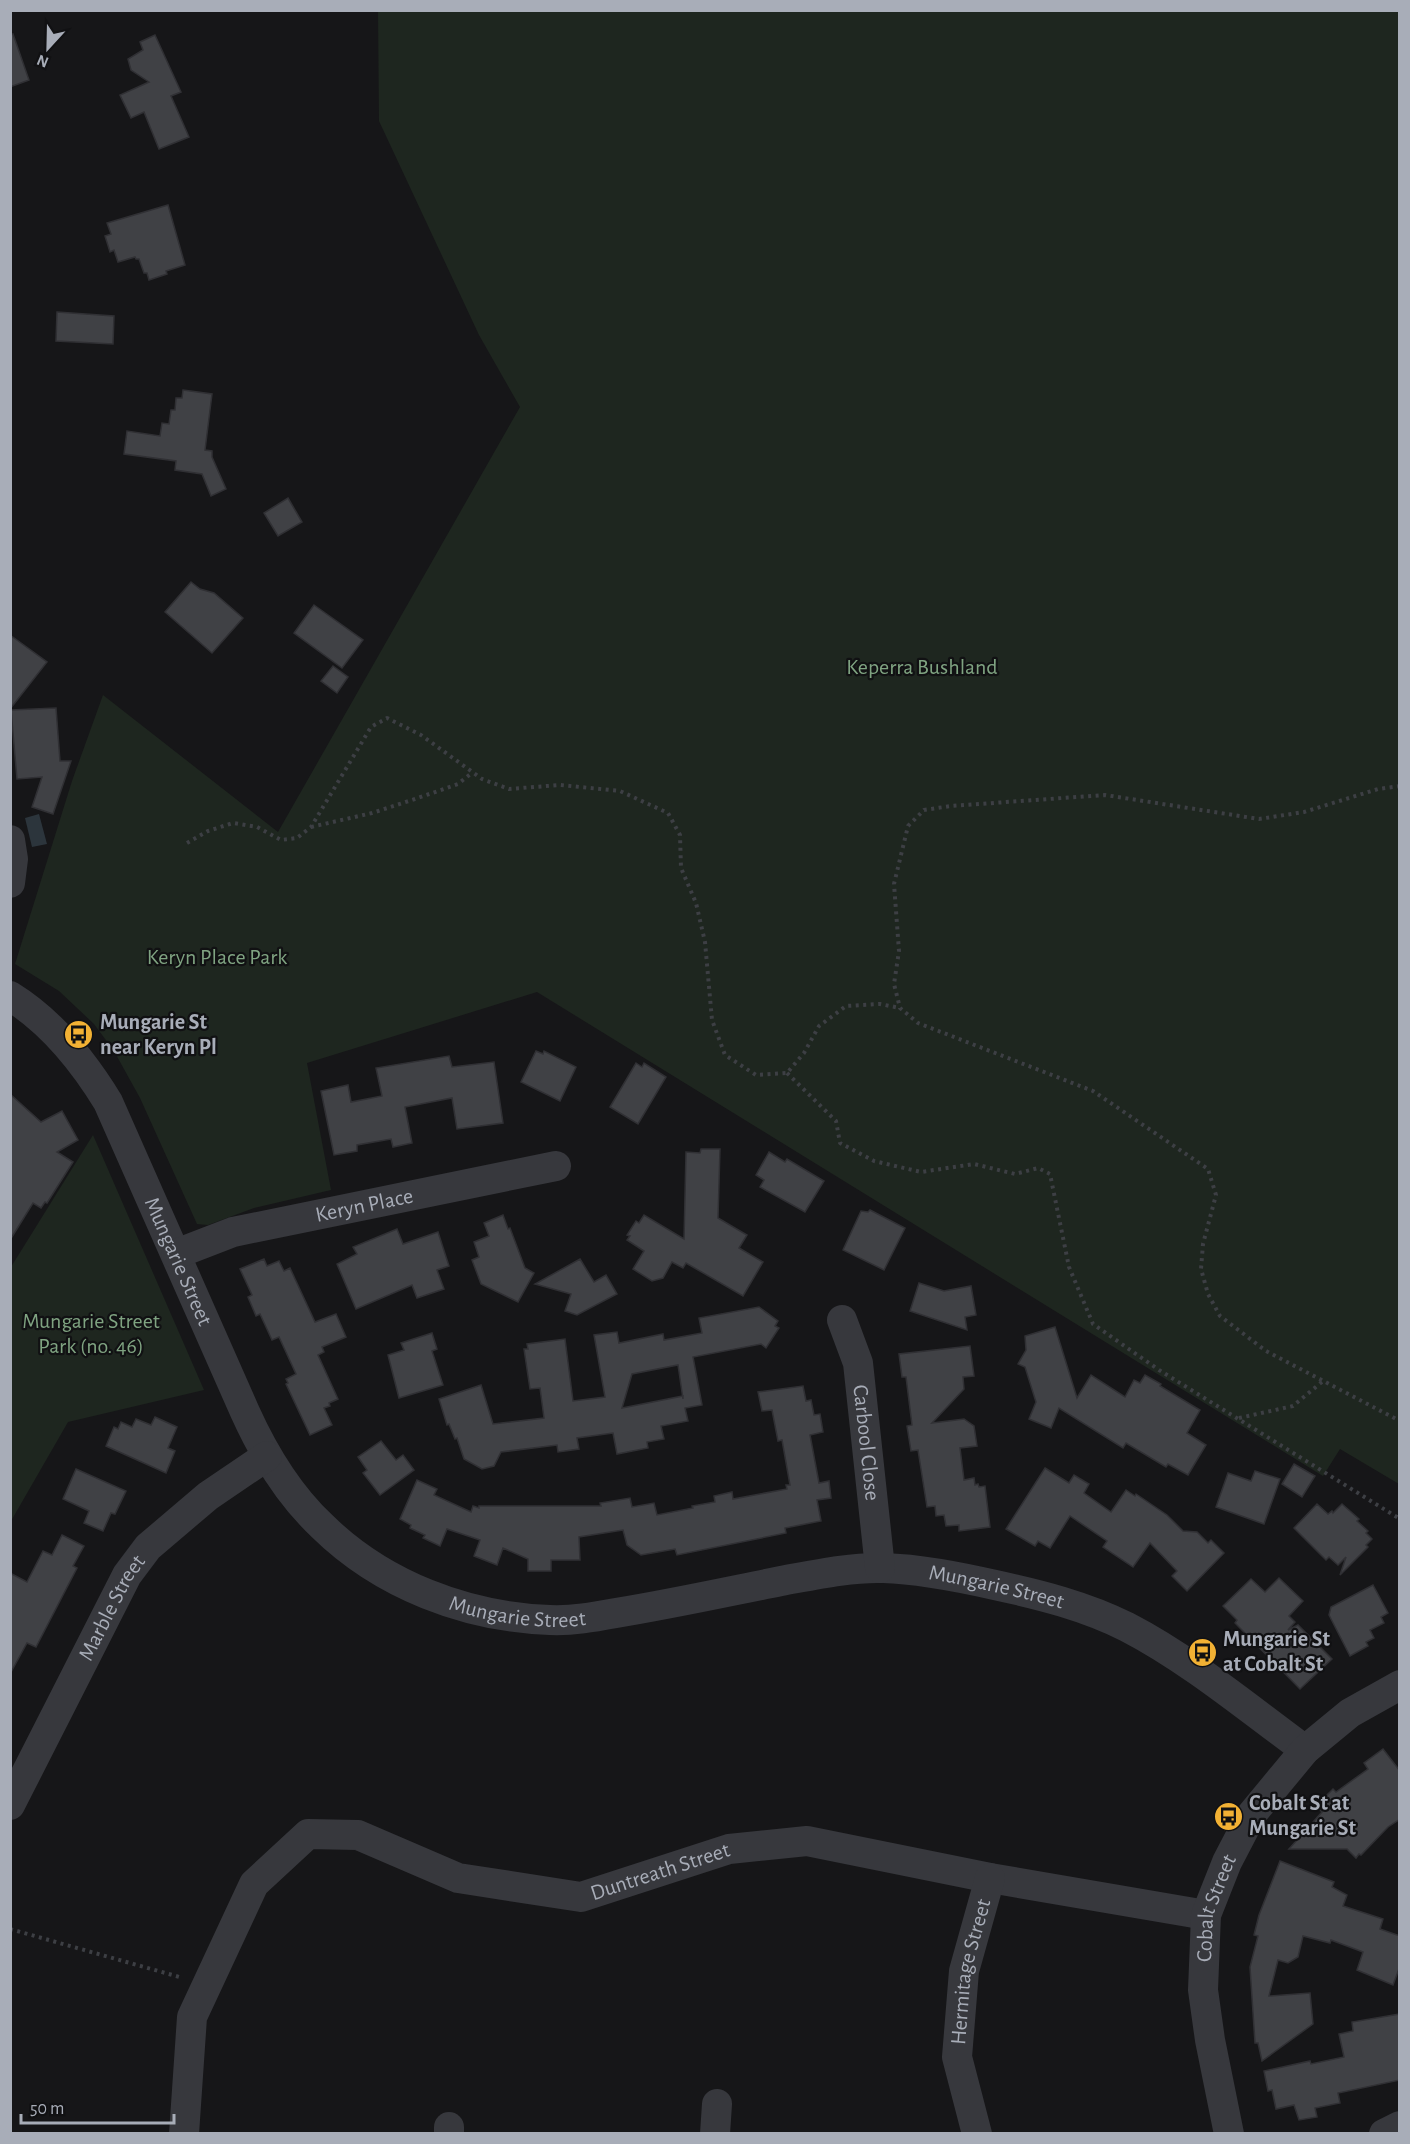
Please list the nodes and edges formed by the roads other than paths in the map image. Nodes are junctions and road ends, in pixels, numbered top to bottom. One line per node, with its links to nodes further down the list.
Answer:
1 (10, 840): 2 (street)
2 (10, 883)
3 (10, 996): 5 (street, Mungarie Street)
4 (556, 1166): 5 (street, Keryn Place)
5 (176, 1254): 7 (street, Mungarie Street)
6 (842, 1320): 8 (street, Carbool Close)
7 (267, 1456): 8 (street, Mungarie Street); 11 (street, Marble Street)
8 (880, 1568): 10 (street, Mungarie Street)
9 (1400, 1684): 10 (street, Cobalt Street)
10 (1305, 1750): 13 (street, Cobalt Street)
11 (10, 1805)
12 (990, 1878): 13 (street, Duntreath Street); 15 (street, Duntreath Street); 16 (street, Hermitage Street)
13 (1206, 1915): 17 (street, Cobalt Street)
14 (1400, 2126): 18 (street)
15 (184, 2133)
16 (977, 2133)
17 (1228, 2133)
18 (1384, 2133)

